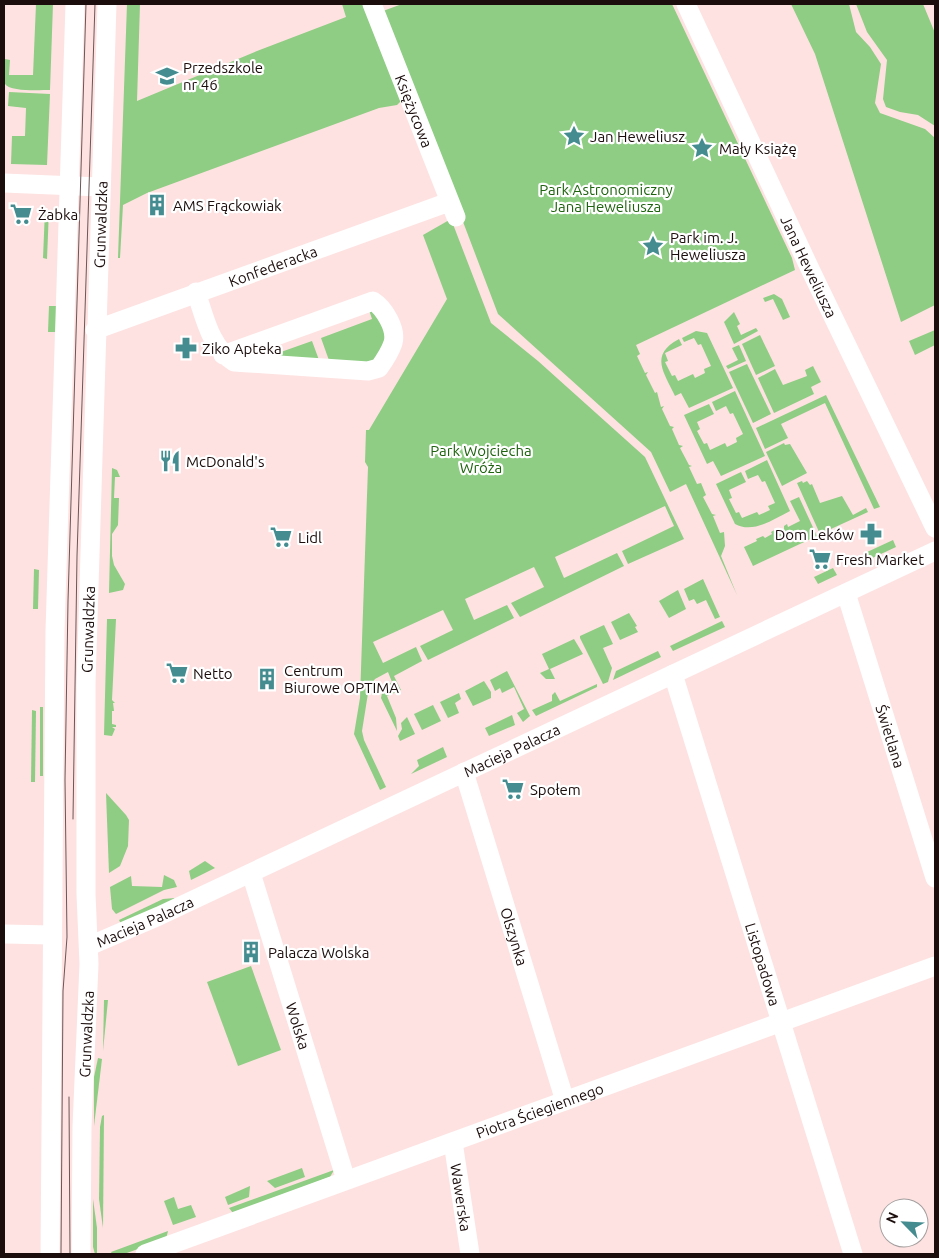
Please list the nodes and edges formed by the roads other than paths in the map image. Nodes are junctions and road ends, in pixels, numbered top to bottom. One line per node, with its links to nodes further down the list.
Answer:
1 (75, 4): 6 (street)
2 (107, 4): 7 (street, Grunwaldzka)
3 (372, 4): 8 (street, Księżycowa)
4 (686, 4): 14 (street, Jana Heweliusza)
5 (4, 183): 6 (street)
6 (68, 186): 7 (street); 9 (street)
7 (100, 187): 10 (street, Grunwaldzka)
8 (452, 210): 11 (street, Konfederacka)
9 (65, 280): 10 (street); 22 (street)
10 (97, 281): 12 (street, Grunwaldzka)
11 (196, 292): 12 (street, Konfederacka); 13 (street)
12 (95, 330): 23 (street, Grunwaldzka)
13 (223, 355): 13 (street)
14 (935, 528)
15 (935, 551): 16 (street, Macieja Palacza)
16 (846, 593): 17 (street, Macieja Palacza); 20 (street, Świetlana)
17 (674, 674): 18 (street, Macieja Palacza); 25 (street, Listopadowa)
18 (464, 772): 19 (street, Macieja Palacza); 26 (street, Olszynka)
19 (251, 873): 23 (street, Macieja Palacza); 28 (street, Wolska)
20 (935, 878)
21 (4, 934): 22 (street)
22 (52, 935): 29 (street)
23 (89, 946): 30 (street, Grunwaldzka)
24 (935, 966): 25 (street, Piotra Ściegiennego)
25 (781, 1021): 26 (street, Piotra Ściegiennego); 33 (street, Listopadowa)
26 (565, 1101): 27 (street, Piotra Ściegiennego)
27 (453, 1142): 28 (street, Piotra Ściegiennego); 32 (street, Wawerska)
28 (346, 1180): 31 (street, Piotra Ściegiennego)
29 (50, 1254)
30 (81, 1254)
31 (145, 1254)
32 (470, 1254)
33 (852, 1254)

